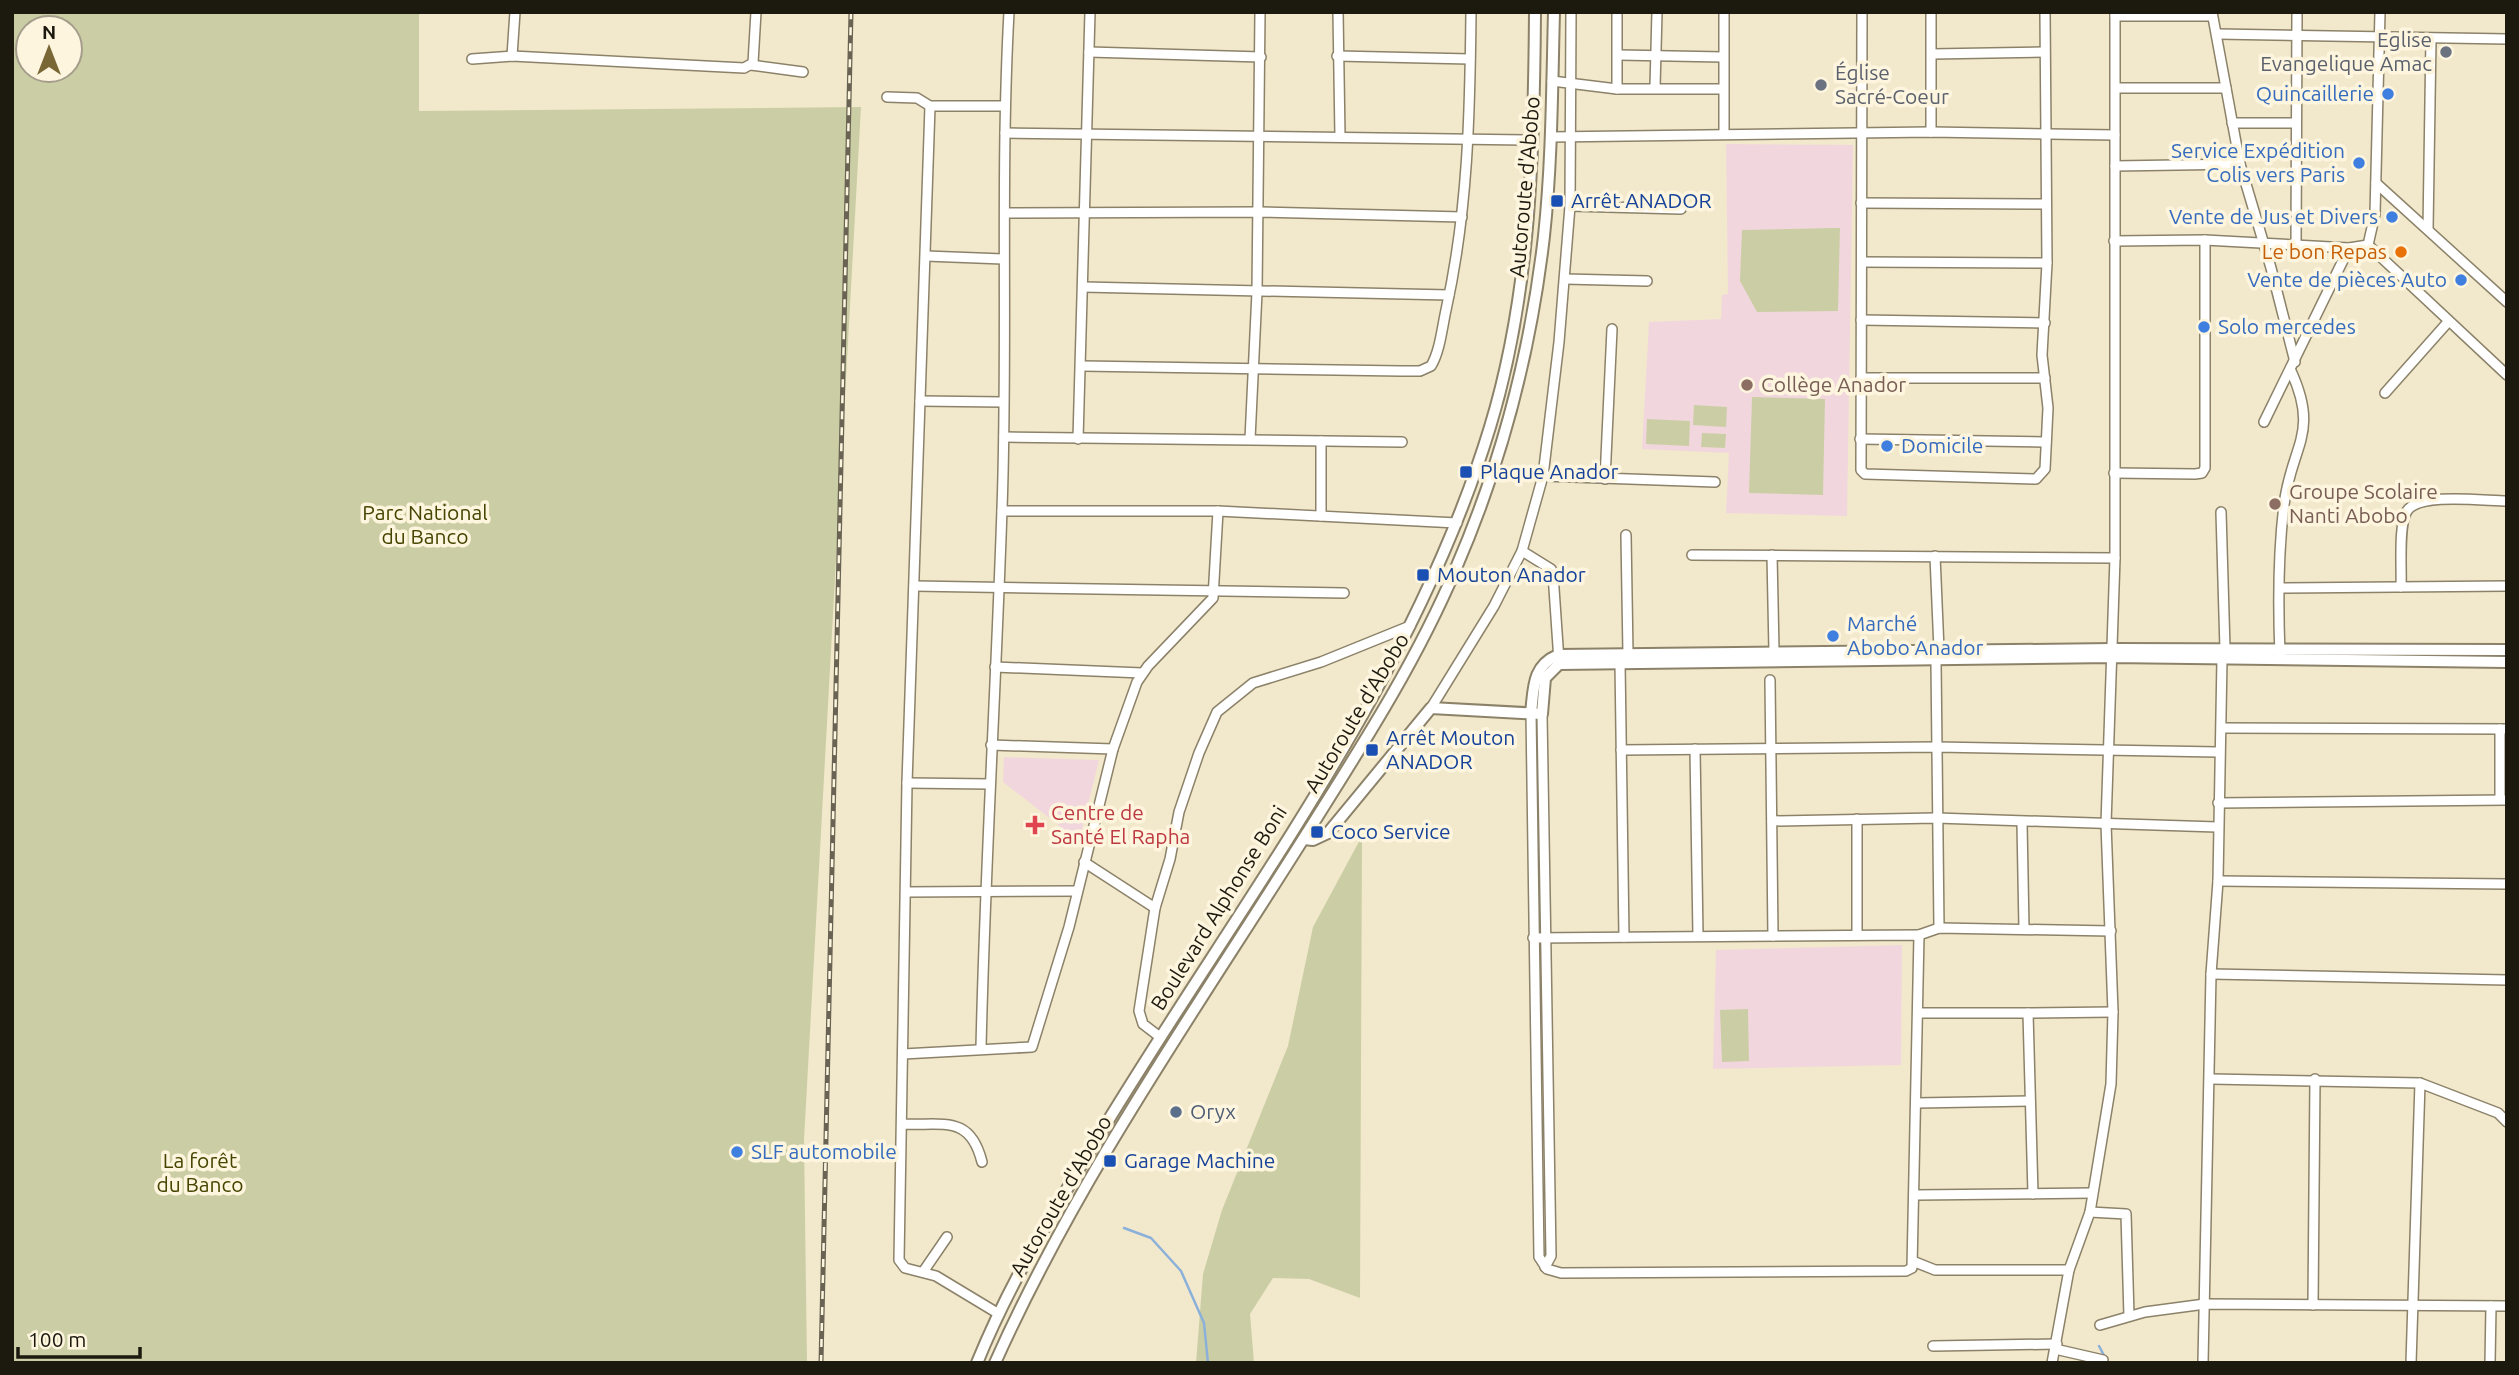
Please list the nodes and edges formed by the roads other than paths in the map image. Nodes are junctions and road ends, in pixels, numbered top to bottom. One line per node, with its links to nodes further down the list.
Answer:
1 (515, 12): 29 (street)
2 (756, 12): 37 (street)
3 (1009, 12): 48 (street)
4 (1090, 12): 26 (street)
5 (1260, 12): 33 (street)
6 (1338, 12): 31 (street)
7 (1471, 12): 36 (street)
8 (1535, 12): 63 (main road, Autoroute d'Abobo)
9 (1554, 12): 39 (main road, Autoroute d'Abobo)
10 (1571, 12): 40 (street)
11 (1617, 12): 30 (street)
12 (1657, 12): 32 (street)
13 (1724, 12): 34 (street)
14 (1863, 12): 54 (street)
15 (1931, 12): 28 (street)
16 (2045, 12): 27 (street)
17 (2297, 12): 22 (street)
18 (2380, 12): 23 (street)
19 (2115, 14): 20 (street); 42 (street)
20 (2212, 14): 21 (street)
21 (2218, 34): 22 (street); 43 (street)
22 (2296, 36): 23 (street); 50 (street)
23 (2379, 38): 24 (street); 66 (street)
24 (2431, 38): 25 (street); 75 (street)
25 (2507, 39)
26 (1090, 52): 33 (street); 51 (street)
27 (2044, 52): 28 (street); 57 (street)
28 (1932, 54): 52 (street)
29 (512, 55): 35 (street); 37 (street)
30 (1619, 55): 32 (street); 44 (street)
31 (1338, 56): 36 (street); 59 (street)
32 (1657, 56): 34 (street); 41 (street)
33 (1261, 57): 56 (street)
34 (1723, 57): 45 (street)
35 (472, 58)
36 (1471, 58): 62 (street)
37 (751, 65): 38 (street)
38 (803, 72)
39 (1552, 81): 40 (street); 60 (main road, Autoroute d'Abobo)
40 (1570, 83): 44 (street); 61 (street)
41 (1655, 87): 44 (street); 45 (street)
42 (2116, 88): 43 (street); 58 (street)
43 (2226, 88): 49 (street)
44 (1616, 89)
45 (1723, 89): 55 (street)
46 (887, 97): 47 (street)
47 (930, 106): 48 (street); 82 (street)
48 (1004, 106): 53 (street)
49 (2232, 122): 50 (street); 64 (street)
50 (2296, 123): 80 (street)
51 (1088, 132): 53 (street); 56 (street); 73 (street)
52 (1931, 132): 54 (street); 57 (street)
53 (1005, 133): 72 (street)
54 (1861, 133): 55 (street); 67 (street)
55 (1724, 134): 61 (street)
56 (1260, 135): 59 (street); 71 (street)
57 (2044, 135): 58 (street); 68 (street)
58 (2115, 135): 65 (street)
59 (1340, 137): 62 (street)
60 (1551, 137): 61 (street); 173 (main road, Autoroute d'Abobo)
61 (1570, 137): 69 (street)
62 (1470, 139): 63 (street); 74 (street)
63 (1534, 140): 84 (main road, Autoroute d'Abobo)
64 (2240, 164): 65 (street); 78 (street)
65 (2115, 166): 77 (street)
66 (2376, 183): 75 (street); 79 (street)
67 (1861, 203): 68 (street); 85 (street)
68 (2046, 204): 86 (street)
69 (1570, 206): 70 (street); 87 (street)
70 (1681, 209)
71 (1259, 212): 73 (street); 74 (street); 90 (street)
72 (1006, 213): 73 (street); 83 (street)
73 (1084, 213): 89 (street)
74 (1462, 217): 91 (street)
75 (2428, 229): 92 (street)
76 (2205, 240): 77 (street); 78 (street); 114 (street)
77 (2113, 241): 114 (street)
78 (2263, 244): 80 (street); 98 (street)
79 (2368, 245): 81 (street); 95 (street)
80 (2296, 246): 81 (street)
81 (2349, 248): 98 (street)
82 (926, 256): 83 (street); 104 (street)
83 (1003, 259): 105 (street)
84 (1524, 261): 123 (main road, Boulevard Alphonse Boni)
85 (1862, 262): 86 (street); 93 (street)
86 (2046, 263): 94 (street)
87 (1565, 279): 88 (street); 115 (street)
88 (1647, 281)
89 (1083, 287): 90 (street); 97 (street)
90 (1257, 292): 91 (street); 99 (street)
91 (1449, 295): 99 (street)
92 (2507, 302)
93 (1861, 320): 94 (street); 101 (street)
94 (2045, 323): 102 (street)
95 (2448, 323): 100 (street); 103 (street)
96 (1612, 329): 116 (street)
97 (1082, 366): 99 (street); 108 (street)
98 (2293, 367): 106 (street); 133 (street)
99 (1253, 371): 109 (street)
100 (2507, 375)
101 (1861, 378): 102 (street); 110 (street)
102 (2045, 378): 113 (street)
103 (2385, 393)
104 (920, 401): 105 (street); 130 (street)
105 (1003, 401): 107 (street)
106 (2264, 422)
107 (1004, 437): 108 (street); 119 (street)
108 (1078, 439): 109 (street)
109 (1250, 439): 111 (street)
110 (1860, 439): 113 (street); 113 (street)
111 (1321, 441): 112 (street); 122 (street)
112 (1402, 442)
113 (2046, 442)
114 (2114, 473): 129 (street)
115 (1543, 477): 116 (street); 125 (street)
116 (1605, 478): 117 (street)
117 (1715, 482)
118 (2507, 501): 132 (street)
119 (1002, 511): 120 (street); 134 (street)
120 (1218, 511): 122 (street); 135 (street)
121 (2221, 512): 142 (street)
122 (1321, 516): 123 (street)
123 (1457, 523): 137 (main road, Boulevard Alphonse Boni)
124 (1626, 535): 141 (street)
125 (1522, 551): 145 (street); 151 (street)
126 (1692, 555): 127 (street)
127 (1772, 555): 128 (street); 139 (street)
128 (1935, 556): 129 (street); 144 (street)
129 (2115, 558): 140 (street)
130 (914, 586): 134 (street); 163 (street)
131 (2507, 586): 132 (street)
132 (2401, 587): 133 (street)
133 (2280, 588): 143 (street)
134 (997, 589): 135 (street); 148 (street)
135 (1215, 591): 136 (street); 149 (street)
136 (1344, 593)
137 (1410, 626): 180 (street); 196 (main road, Boulevard Alphonse Boni)
138 (2507, 650): 143 (main road)
139 (1774, 651): 141 (main road); 144 (main road)
140 (2113, 653): 142 (main road); 144 (main road); 161 (street)
141 (1628, 654): 145 (main road)
142 (2223, 654): 143 (main road); 153 (street)
143 (2280, 655): 146 (main road)
144 (1937, 656): 147 (main road); 156 (street)
145 (1559, 659): 147 (main road); 152 (main road)
146 (2507, 662)
147 (1620, 663): 160 (street)
148 (995, 667): 149 (street); 155 (street)
149 (1142, 673): 158 (street)
150 (1770, 680): 157 (street)
151 (1431, 708): 152 (main road); 173 (main road)
152 (1536, 713): 189 (street); 190 (street)
153 (2222, 728): 154 (street); 162 (street)
154 (2503, 729): 165 (street)
155 (991, 745): 158 (street); 164 (street)
156 (1936, 747): 157 (street); 161 (street); 167 (street)
157 (1770, 748): 159 (street); 169 (street)
158 (1113, 749): 174 (street)
159 (1695, 749): 160 (street); 186 (street)
160 (1621, 750): 188 (street)
161 (2107, 750): 162 (street); 171 (street)
162 (2218, 752): 166 (street)
163 (907, 783): 164 (street); 179 (street)
164 (990, 784): 177 (street)
165 (2503, 799): 166 (street)
166 (2218, 803): 172 (street)
167 (1936, 818): 168 (street); 170 (street); 181 (street)
168 (1857, 819): 169 (street); 184 (street)
169 (1772, 821): 187 (street)
170 (2022, 823): 171 (street); 182 (street)
171 (2106, 824): 172 (street); 183 (street)
172 (2217, 827): 175 (street)
173 (1304, 839): 228 (main road, Autoroute d'Abobo)
174 (1084, 862): 178 (street); 180 (street)
175 (2218, 881): 176 (street); 191 (street)
176 (2507, 884)
177 (985, 891): 178 (street); 179 (street); 197 (street)
178 (1077, 891): 197 (street)
179 (906, 892): 198 (street)
180 (1155, 908): 196 (street)
181 (1939, 928): 182 (street); 185 (street)
182 (2024, 929): 183 (street)
183 (2111, 931): 193 (street)
184 (1857, 935): 185 (street); 187 (street)
185 (1919, 935): 194 (street)
186 (1698, 936): 187 (street); 188 (street)
187 (1773, 936)
188 (1624, 937): 190 (street)
189 (1533, 938): 190 (street); 213 (street)
190 (1546, 938): 213 (street)
191 (2211, 974): 192 (street); 199 (street)
192 (2507, 981)
193 (2113, 1012): 195 (street); 208 (street)
194 (1918, 1013): 195 (street); 203 (street)
195 (2028, 1013): 202 (street)
196 (1160, 1037): 221 (main road, Boulevard Alphonse Boni)
197 (981, 1048): 198 (street)
198 (903, 1054): 205 (street)
199 (2211, 1079): 200 (street); 216 (street)
200 (2315, 1079): 201 (street); 217 (street)
201 (2420, 1083): 204 (street); 218 (street)
202 (2031, 1101): 203 (street); 207 (street)
203 (1917, 1103): 209 (street)
204 (2507, 1122)
205 (902, 1124): 206 (street); 215 (street)
206 (982, 1162)
207 (2033, 1194): 208 (street); 209 (street)
208 (2092, 1194): 210 (street)
209 (1916, 1195): 212 (street)
210 (2090, 1212): 214 (street); 222 (street)
211 (947, 1237): 215 (street)
212 (1915, 1262): 213 (street); 214 (street)
213 (1545, 1267)
214 (2069, 1270): 225 (street)
215 (923, 1272): 221 (street)
216 (2205, 1304): 217 (street); 222 (street); 230 (street)
217 (2313, 1306): 218 (street)
218 (2412, 1306): 219 (street); 231 (street)
219 (2491, 1306): 220 (street); 232 (street)
220 (2507, 1307)
221 (999, 1314): 227 (main road, Boulevard Alphonse Boni)
222 (2129, 1317): 223 (street)
223 (2100, 1325)
224 (1933, 1346): 225 (street)
225 (2056, 1347): 226 (street); 229 (street)
226 (2104, 1360)
227 (977, 1363)
228 (995, 1363)
229 (2052, 1363)
230 (2203, 1363)
231 (2411, 1363)
232 (2490, 1363)

